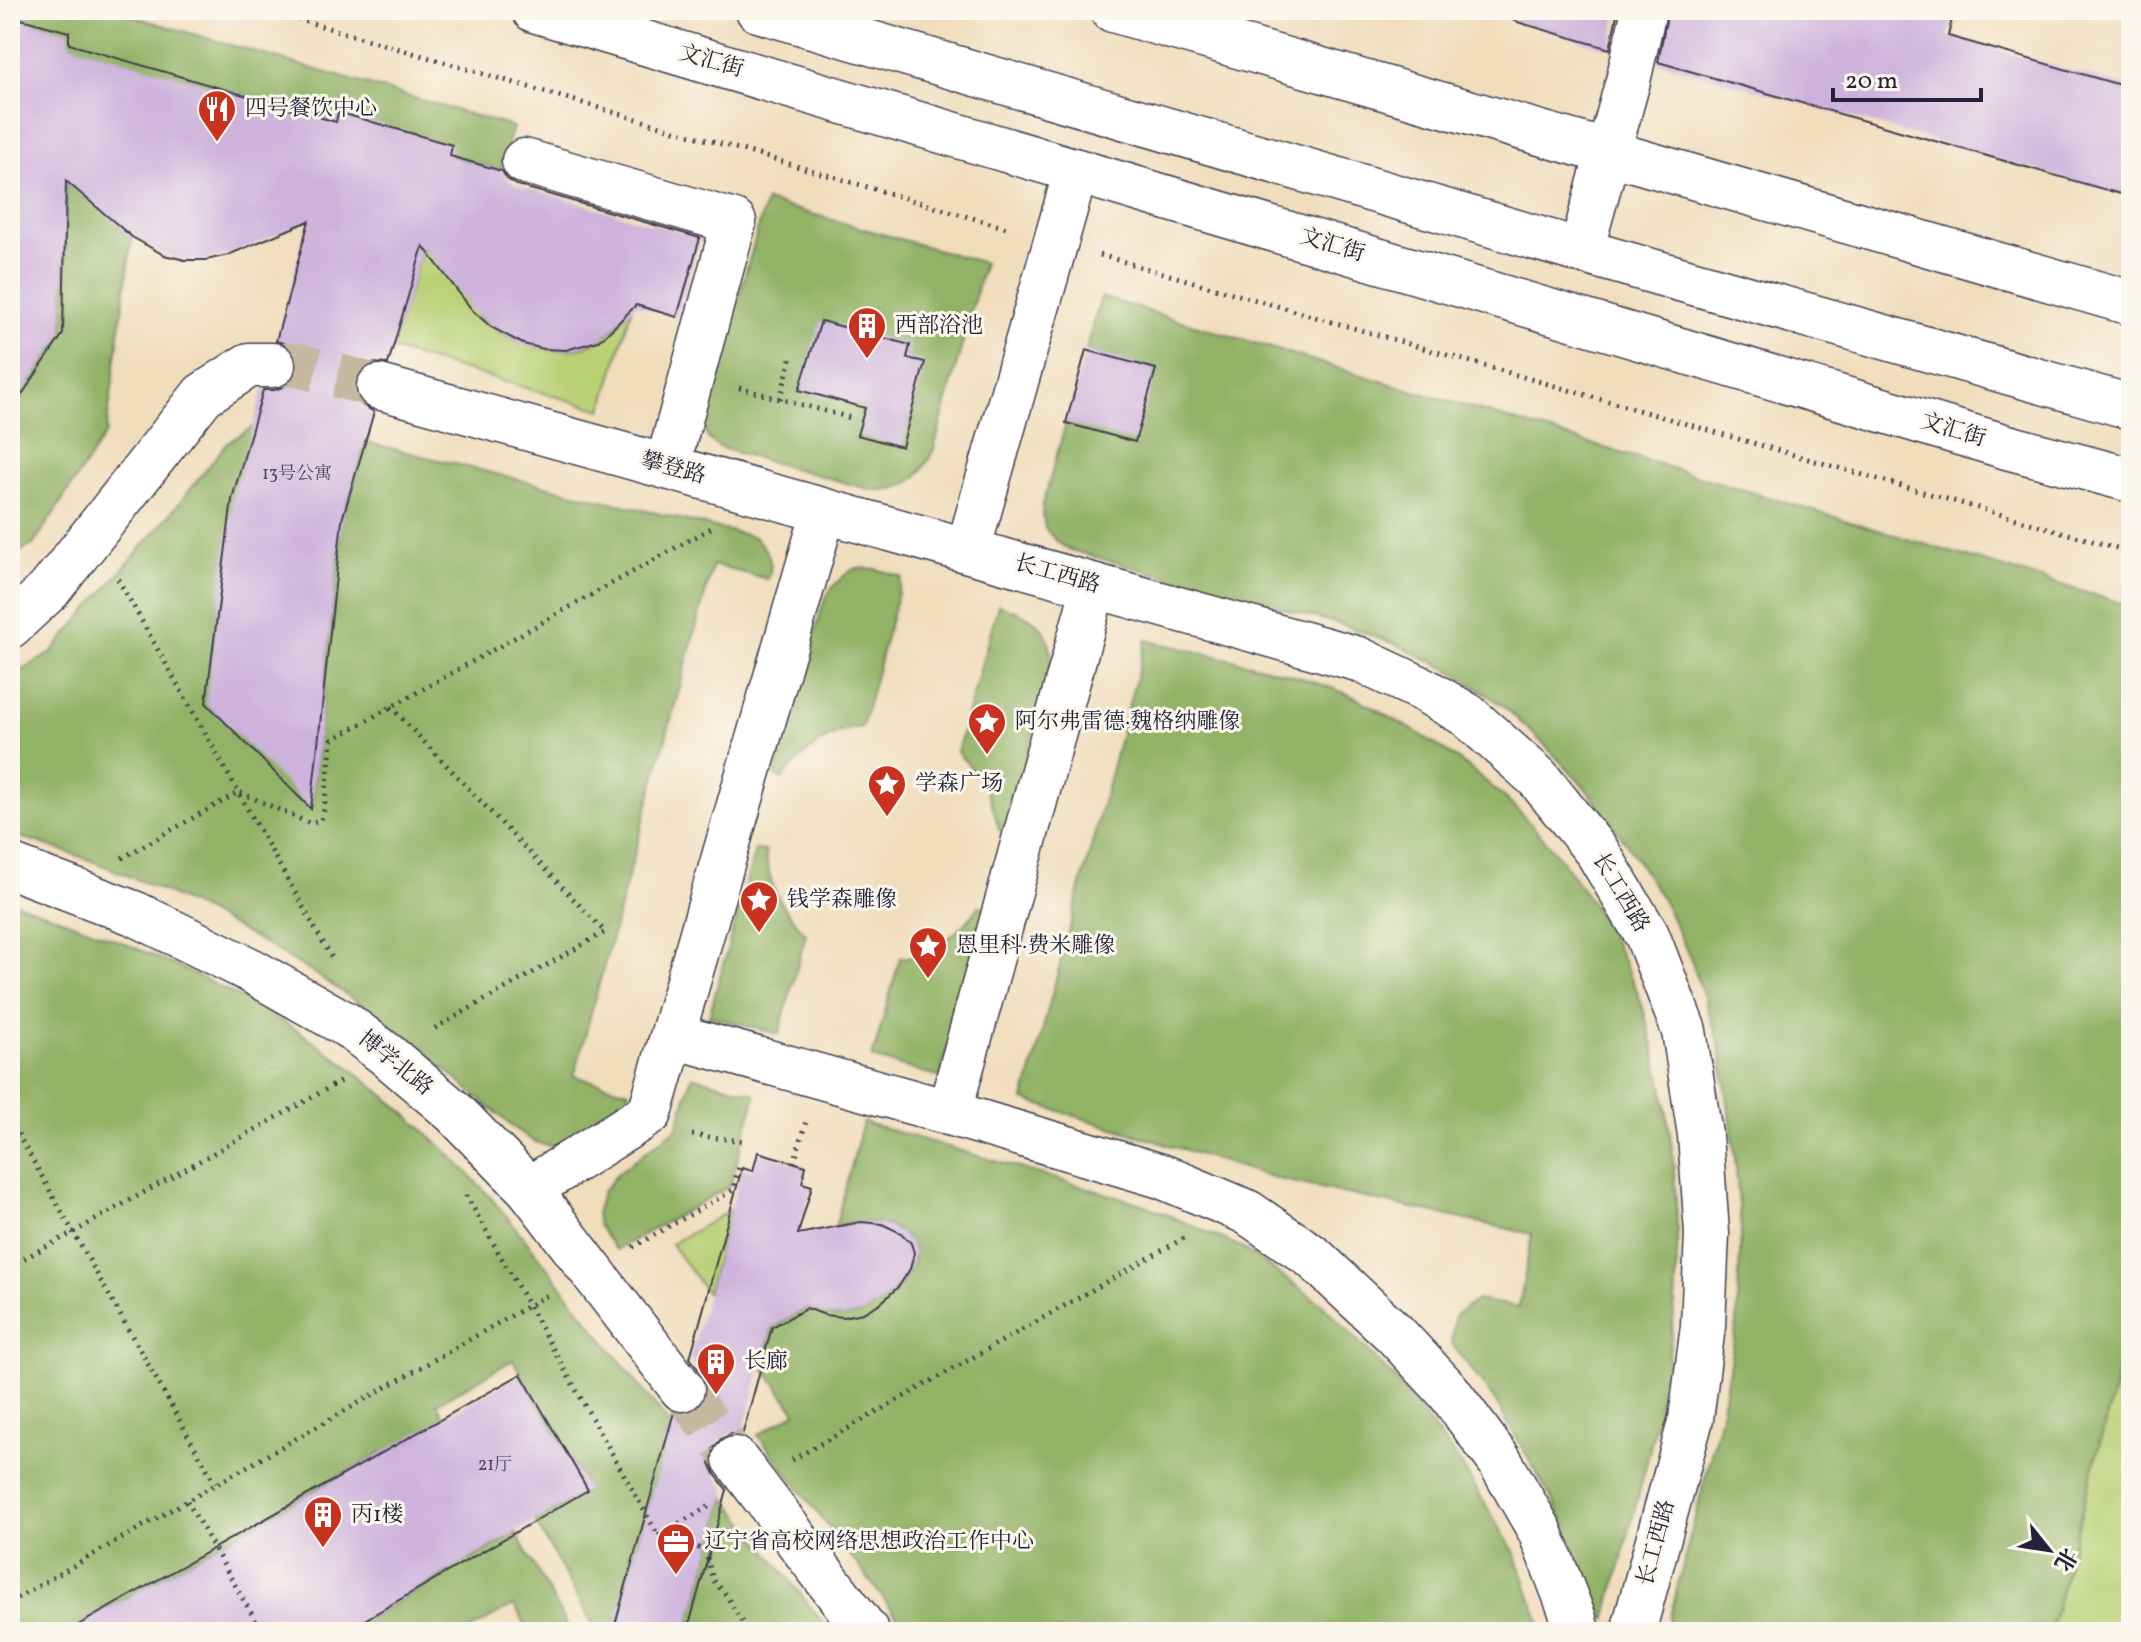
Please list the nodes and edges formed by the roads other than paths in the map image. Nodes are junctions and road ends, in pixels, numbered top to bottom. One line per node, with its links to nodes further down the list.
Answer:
1 (534, 10): 7 (street, 文汇街)
2 (758, 10): 8 (street)
3 (1113, 10): 5 (street)
4 (1644, 10): 5 (street)
5 (1608, 153): 8 (street); 9 (street)
6 (524, 161): 13 (street)
7 (1076, 171): 14 (street, 文汇街); 16 (street)
8 (1581, 251): 12 (street)
9 (2131, 303)
10 (273, 365): 18 (street)
11 (379, 387): 13 (street, 攀登路)
12 (2131, 407)
13 (667, 467): 15 (street, 攀登路)
14 (2131, 480)
15 (824, 511): 16 (street, 攀登路); 20 (street)
16 (968, 550): 17 (street, 长工西路)
17 (1094, 586): 21 (street); 27 (street, 长工西路)
18 (13, 617)
19 (10, 866): 22 (street, 博学北路)
20 (674, 1036): 21 (street); 22 (street)
21 (949, 1113): 26 (street)
22 (529, 1189): 23 (street, 博学北路)
23 (682, 1389)
24 (744, 1470): 25 (street)
25 (867, 1632)
26 (1577, 1632)
27 (1633, 1632)

